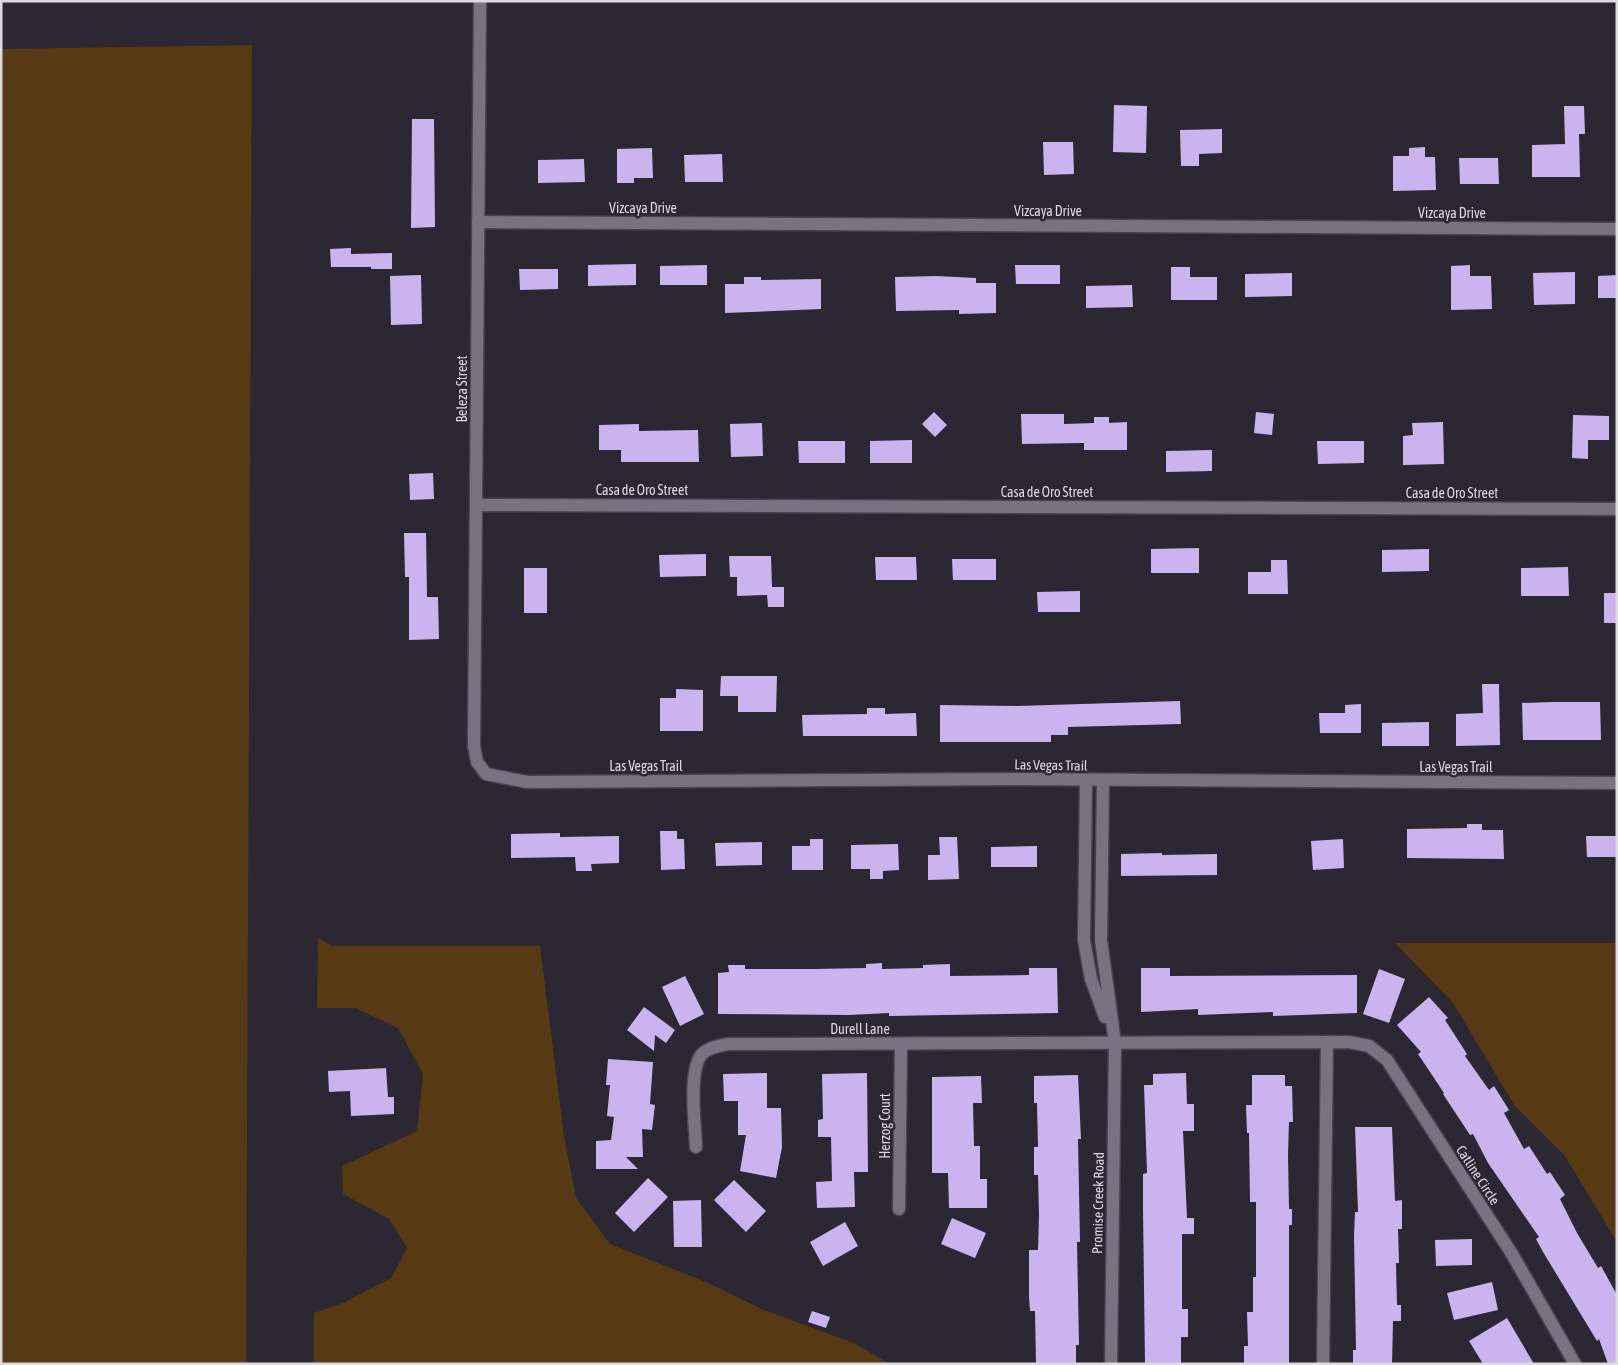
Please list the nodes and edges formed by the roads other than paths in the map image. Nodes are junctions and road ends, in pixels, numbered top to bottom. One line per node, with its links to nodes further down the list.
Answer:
1 (480, 1): 2 (street, Beleza Street)
2 (478, 222): 3 (street, Vizcaya Drive); 4 (street, Beleza Street)
3 (1617, 229)
4 (476, 504): 5 (street, Casa de Oro Street); 6 (street, Beleza Street)
5 (1617, 509)
6 (486, 774): 7 (street, Las Vegas Trail)
7 (1086, 780): 8 (street, Las Vegas Trail); 11 (street, Promise Creek Road)
8 (1103, 780): 9 (street, Las Vegas Trail); 11 (street, Promise Creek Road)
9 (1617, 783)
10 (1327, 1042): 11 (street, Catline Circle); 16 (street); 17 (street, Catline Circle)
11 (1115, 1043): 12 (street, Durell Lane); 15 (street, Promise Creek Road)
12 (901, 1044): 13 (street, Durell Lane); 14 (street, Herzog Court)
13 (696, 1147)
14 (899, 1208)
15 (1111, 1364)
16 (1322, 1364)
17 (1575, 1364)

